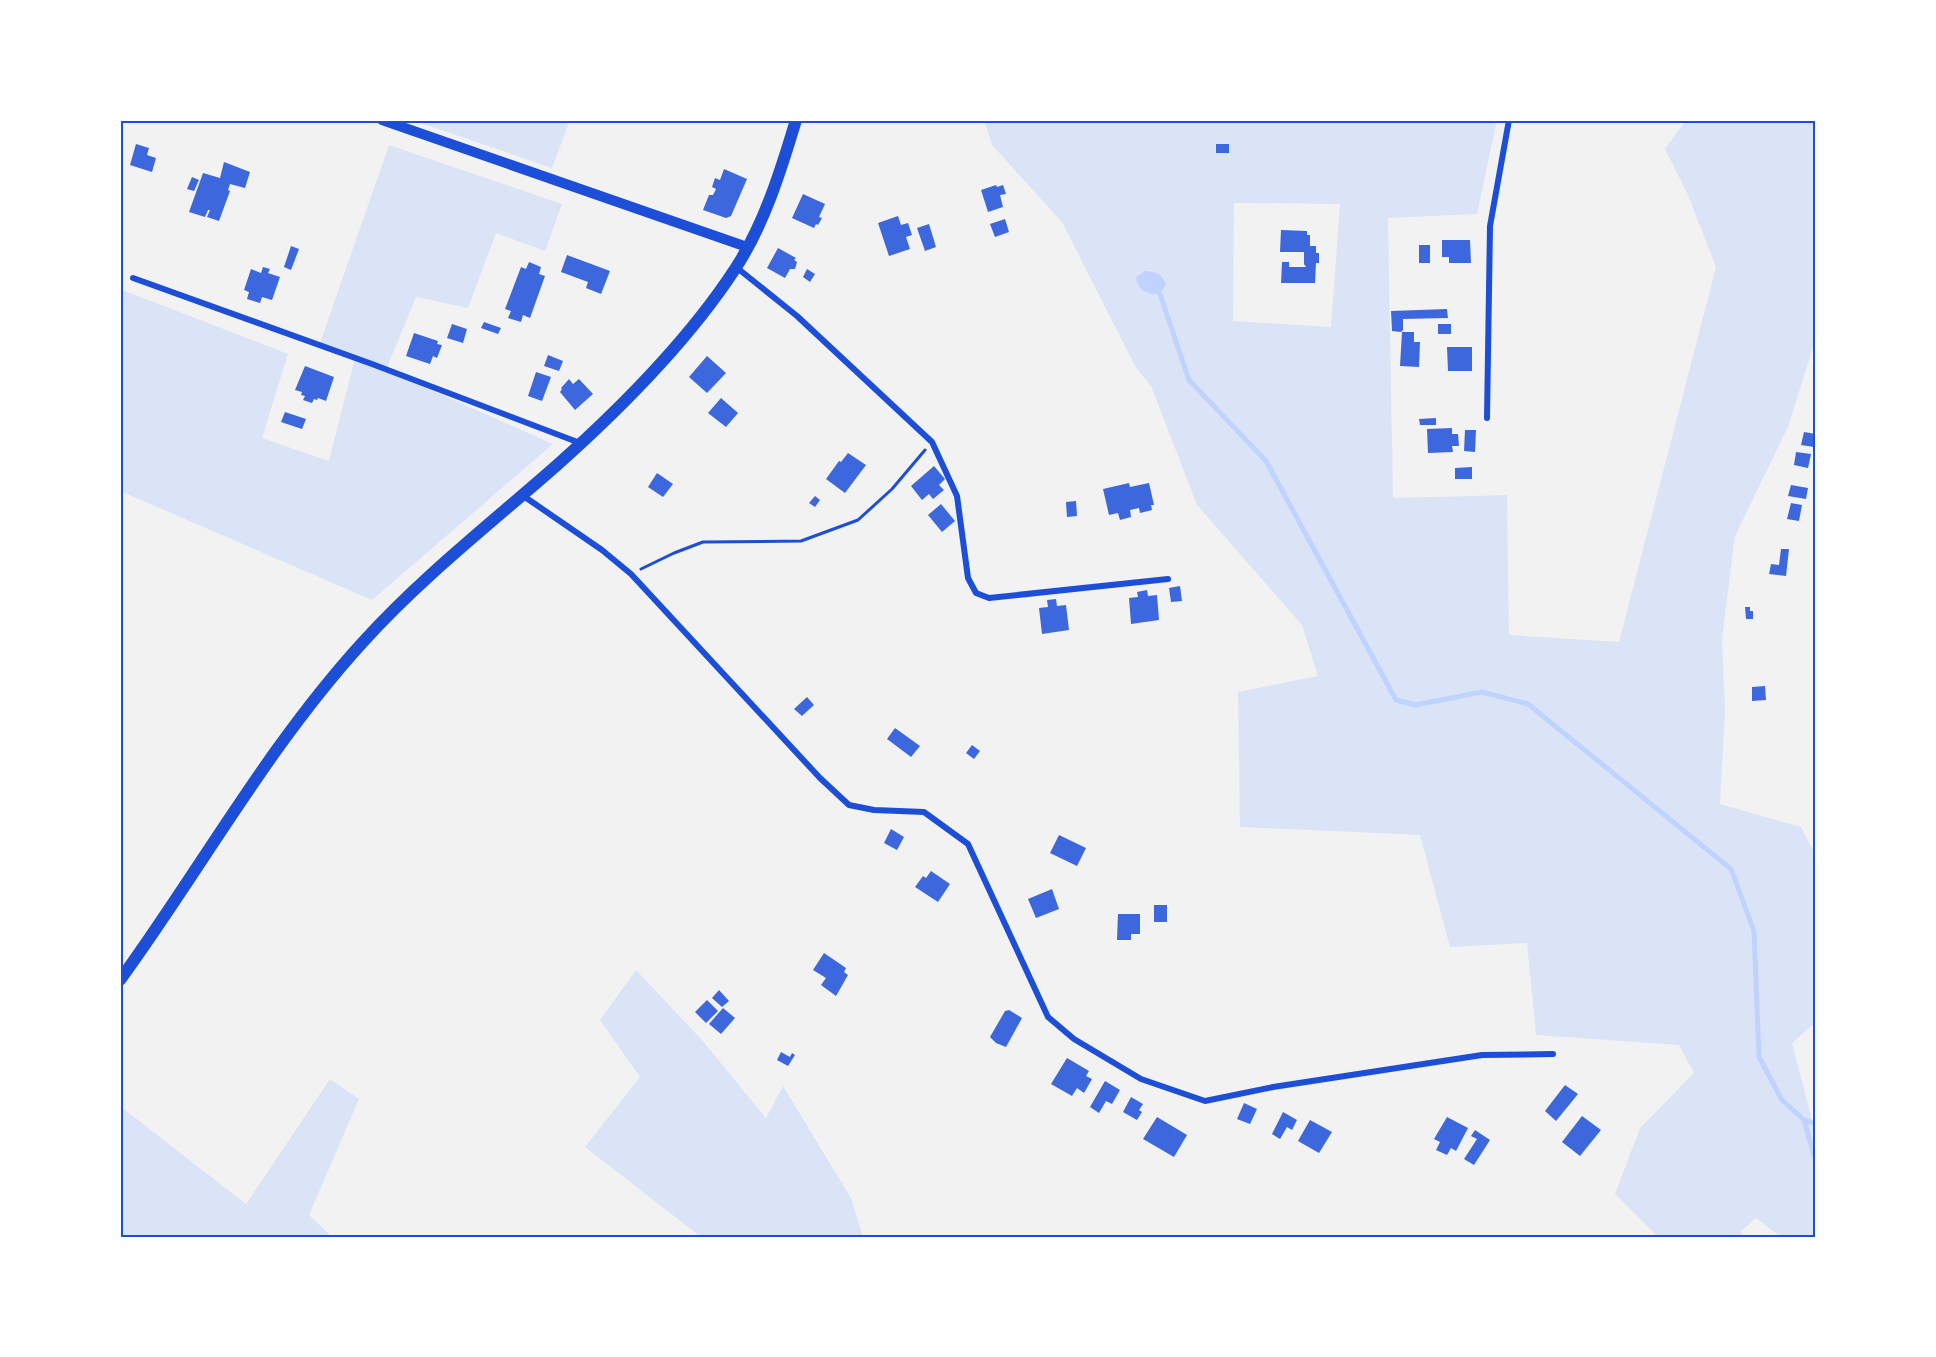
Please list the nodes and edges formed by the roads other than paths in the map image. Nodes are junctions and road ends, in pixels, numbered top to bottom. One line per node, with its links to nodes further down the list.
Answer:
1 (382, 120): 4 (street)
2 (796, 120): 4 (main road)
3 (1509, 120): 7 (street)
4 (747, 247): 5 (main road)
5 (736, 267): 8 (main road); 10 (street)
6 (133, 278): 8 (street)
7 (1487, 418)
8 (580, 444): 9 (main road)
9 (521, 494): 11 (main road); 12 (street)
10 (1168, 579)
11 (120, 980)
12 (1553, 1054)

